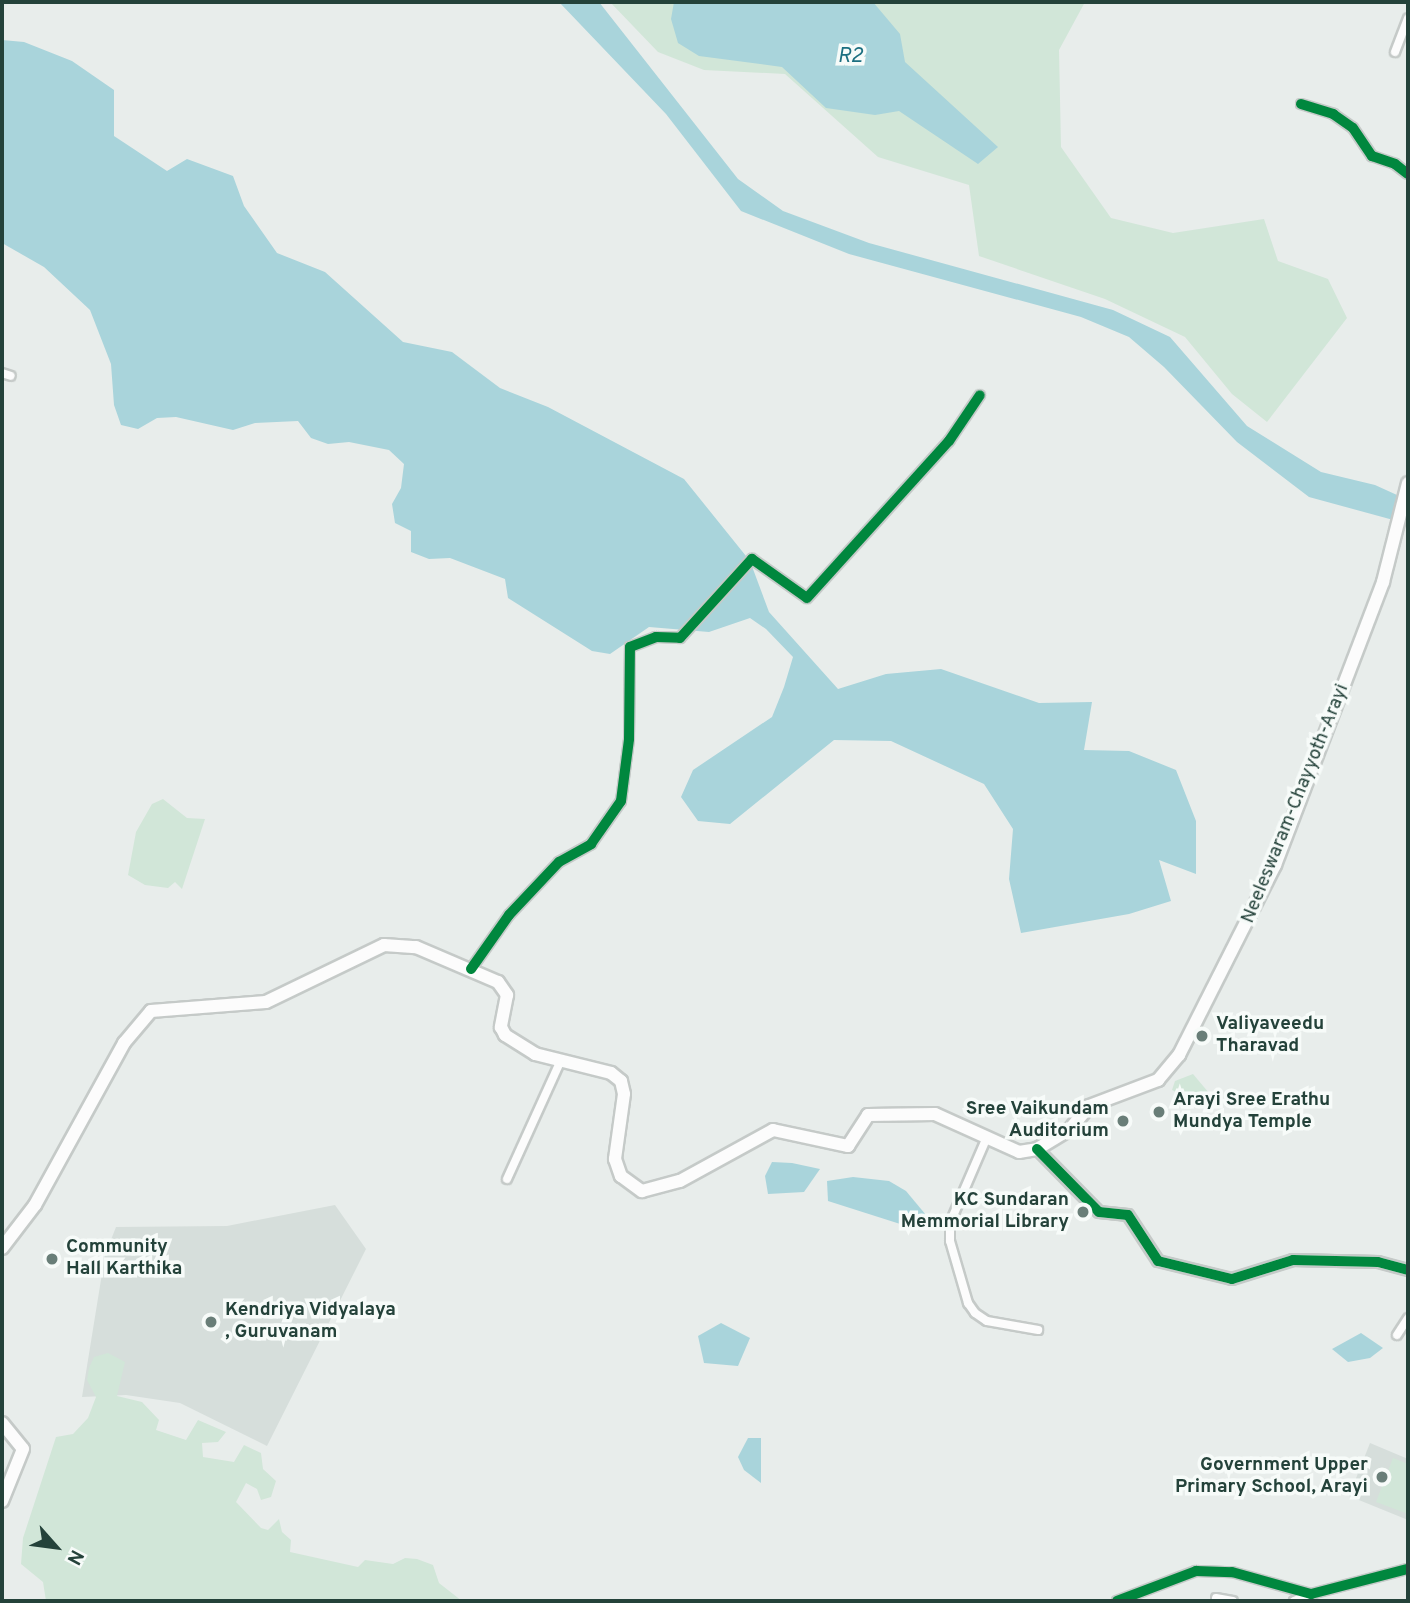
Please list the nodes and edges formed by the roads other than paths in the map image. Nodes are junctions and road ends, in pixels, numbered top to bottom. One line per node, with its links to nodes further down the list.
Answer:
1 (1408, 18): 2 (street)
2 (1395, 52)
3 (1301, 104): 4 (street)
4 (1408, 174)
5 (980, 395): 7 (street)
6 (1408, 484): 10 (main road, Neeleswaram-Chayyoth-Arayi)
7 (471, 969): 8 (main road); 12 (main road)
8 (559, 1062): 9 (main road); 11 (street)
9 (987, 1137): 10 (main road); 15 (street)
10 (1037, 1149): 13 (street)
11 (507, 1179)
12 (2, 1248)
13 (1408, 1270)
14 (1408, 1318): 16 (street)
15 (1038, 1331)
16 (1397, 1335)
17 (2, 1423): 18 (main road)
18 (2, 1501)
19 (1408, 1569): 20 (street)
20 (1311, 1594): 22 (street); 24 (street)
21 (1216, 1598): 23 (street)
22 (1117, 1601)
23 (1233, 1601)
24 (1294, 1601)

